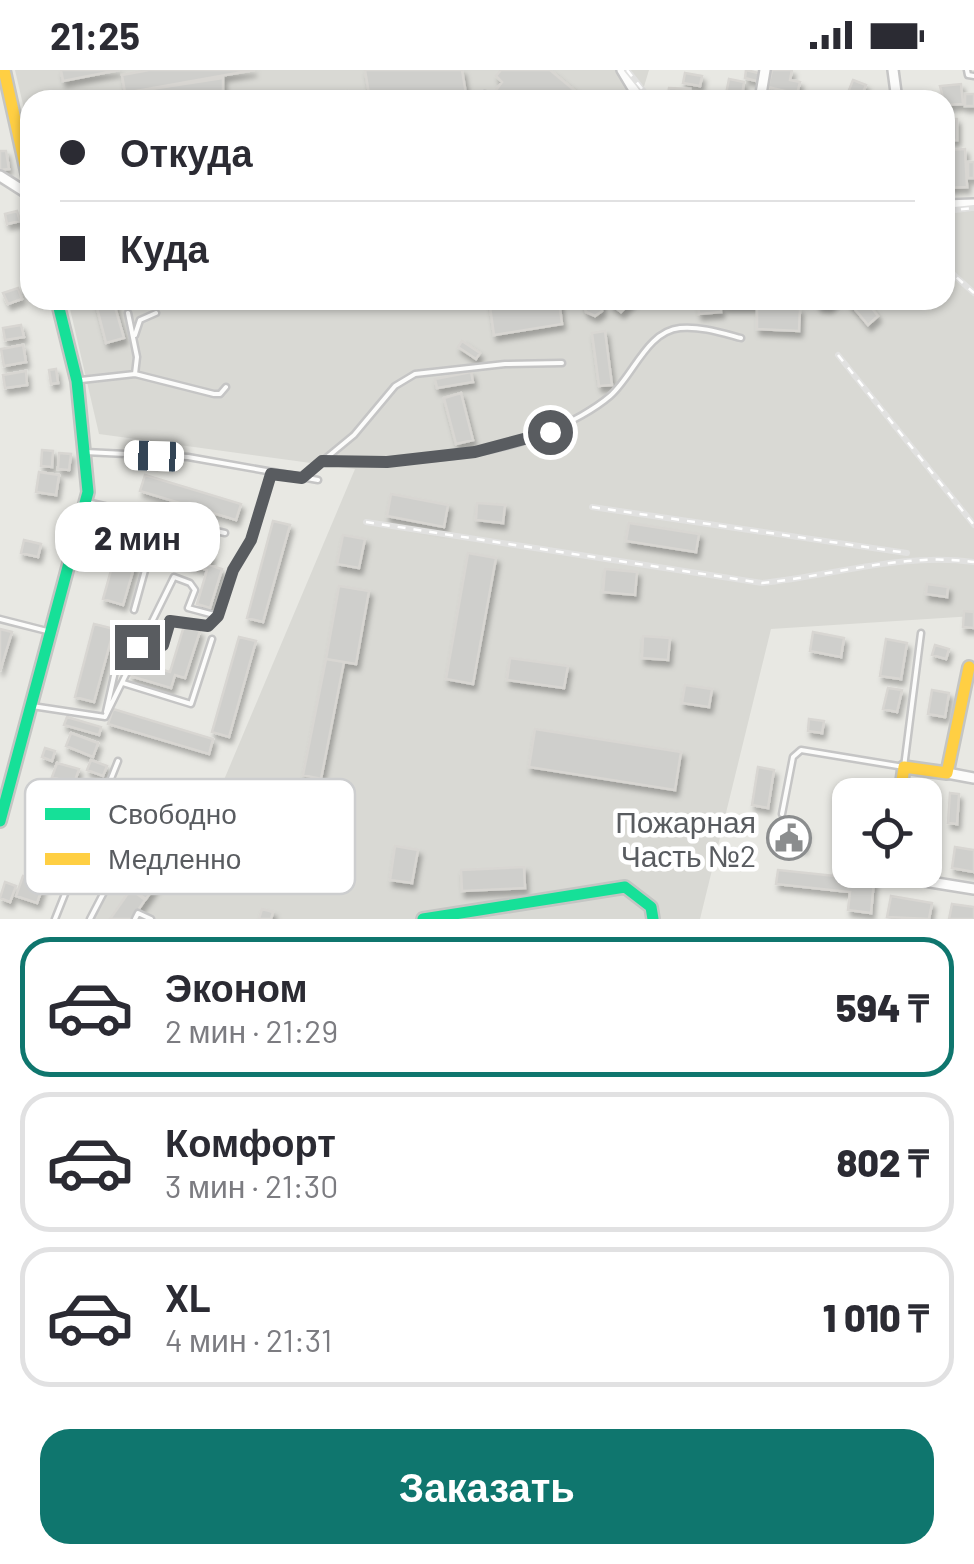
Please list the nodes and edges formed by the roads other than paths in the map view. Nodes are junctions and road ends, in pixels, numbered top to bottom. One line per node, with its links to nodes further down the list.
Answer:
1 (4, 70): 4 (street)
2 (967, 70): 3 (lane)
3 (974, 76)
4 (20, 144)
5 (59, 310): 12 (street)
6 (128, 313): 9 (lane)
7 (156, 313): 9 (lane)
8 (741, 338): 15 (lane)
9 (134, 340): 11 (lane)
10 (562, 363): 15 (lane)
11 (135, 374): 12 (lane); 13 (lane)
12 (76, 380): 14 (street)
13 (226, 387)
14 (85, 452): 16 (lane); 19 (street)
15 (322, 461): 17 (lane)
16 (271, 474): 17 (lane); 23 (lane)
17 (302, 478): 18 (lane)
18 (318, 480)
19 (86, 502): 20 (street); 21 (lane)
20 (83, 516): 22 (lane); 25 (street)
21 (225, 532)
22 (134, 610)
23 (218, 616): 28 (lane); 28 (lane)
24 (0, 619): 25 (lane)
25 (52, 632): 32 (street)
26 (921, 633): 35 (lane)
27 (212, 639): 31 (lane)
28 (140, 640): 31 (lane)
29 (118, 658): 33 (lane)
30 (968, 667): 36 (street)
31 (122, 684): 33 (lane)
32 (32, 706): 33 (lane); 40 (street)
33 (105, 717)
34 (118, 761): 39 (lane)
35 (904, 767): 36 (street); 37 (street); 41 (lane)
36 (947, 773): 38 (street)
37 (902, 778)
38 (974, 778)
39 (111, 779)
40 (4, 793): 42 (street)
41 (782, 814)
42 (0, 821)
43 (942, 883): 44 (street)
44 (974, 888)
45 (65, 894): 47 (lane)
46 (103, 894): 48 (lane)
47 (55, 919)
48 (90, 919)
49 (134, 919): 50 (lane)
50 (151, 919)
51 (422, 919): 52 (street)
52 (653, 919)

